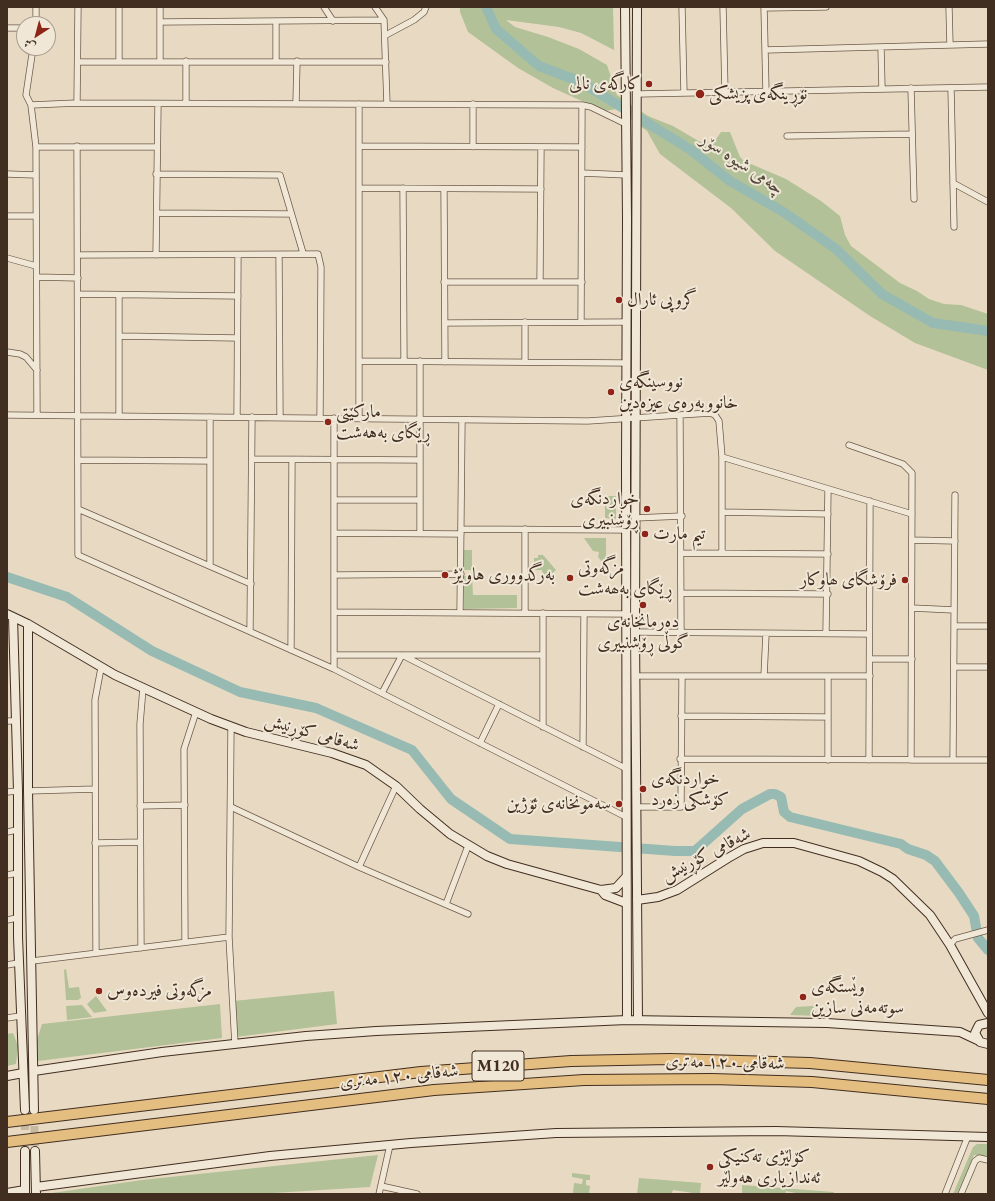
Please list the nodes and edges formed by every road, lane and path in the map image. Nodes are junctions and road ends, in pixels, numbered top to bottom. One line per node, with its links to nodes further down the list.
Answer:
1 (78, 7): 29 (street)
2 (119, 7): 24 (street)
3 (160, 7): 17 (street)
4 (324, 7): 16 (street)
5 (375, 7): 14 (street)
6 (426, 7): 18 (street)
7 (625, 7): 48 (main road)
8 (637, 7): 38 (main road)
9 (682, 7): 37 (street)
10 (723, 7): 35 (street)
11 (826, 7): 13 (street)
12 (949, 7): 20 (street)
13 (764, 8): 22 (street)
14 (384, 20): 16 (street); 18 (street)
15 (276, 21): 16 (street); 17 (street); 27 (street)
16 (333, 21)
17 (160, 22): 25 (street)
18 (386, 35): 30 (street)
19 (988, 44): 20 (street)
20 (950, 45): 21 (street)
21 (881, 47): 22 (street); 34 (street)
22 (765, 50): 36 (street)
23 (32, 56): 42 (street)
24 (119, 61): 25 (street); 29 (street)
25 (160, 61): 26 (street)
26 (186, 61): 27 (street); 40 (street)
27 (276, 61): 28 (street)
28 (296, 61): 30 (street); 41 (street)
29 (78, 62): 39 (street)
30 (386, 62): 45 (street)
31 (988, 87): 33 (street)
32 (910, 88): 33 (street); 34 (street); 49 (street)
33 (951, 88): 63 (street)
34 (882, 89): 36 (street)
35 (725, 92): 36 (street); 37 (street)
36 (766, 92)
37 (684, 93): 38 (street)
38 (637, 94): 118 (main road)
39 (76, 102): 42 (street); 43 (street)
40 (186, 103): 41 (street); 43 (street)
41 (296, 103): 44 (street)
42 (31, 104): 53 (street)
43 (158, 104): 54 (street)
44 (359, 104): 45 (street); 52 (street)
45 (388, 104): 46 (street)
46 (474, 104): 47 (street); 55 (street)
47 (582, 105): 48 (street); 57 (street)
48 (626, 123): 62 (main road)
49 (912, 134): 50 (street); 68 (street)
50 (787, 136)
51 (77, 146): 53 (street); 54 (street); 75 (street)
52 (360, 146): 55 (street); 64 (street)
53 (36, 147): 61 (street)
54 (157, 147): 60 (street)
55 (473, 147): 56 (street)
56 (540, 147): 57 (street); 66 (street)
57 (582, 147): 58 (street)
58 (582, 173): 62 (street); 86 (street)
59 (7, 174): 61 (street)
60 (156, 174): 70 (street); 71 (street)
61 (36, 175): 73 (street)
62 (627, 175): 92 (main road)
63 (953, 182): 69 (street); 74 (street)
64 (359, 188): 65 (street); 97 (street)
65 (403, 188): 67 (street); 98 (street)
66 (541, 188): 67 (street); 85 (street)
67 (444, 189): 84 (street)
68 (914, 199)
69 (988, 202)
70 (157, 212): 71 (street); 77 (street)
71 (291, 214): 76 (street)
72 (7, 216): 73 (street)
73 (36, 216): 81 (street)
74 (954, 227)
75 (78, 254): 77 (street); 83 (street)
76 (303, 254): 79 (street); 113 (street)
77 (156, 255): 78 (street)
78 (238, 255): 79 (street); 89 (street)
79 (279, 255): 112 (street)
80 (7, 258): 81 (street)
81 (36, 266): 82 (street)
82 (37, 277): 83 (street); 103 (street)
83 (78, 278): 87 (street)
84 (444, 282): 85 (street); 93 (street)
85 (540, 282): 86 (street)
86 (582, 282): 91 (street)
87 (78, 294): 88 (street); 106 (street)
88 (119, 295): 89 (street); 94 (street)
89 (238, 296): 95 (street)
90 (525, 322): 91 (street); 93 (street); 101 (street)
91 (582, 322): 92 (street)
92 (627, 322): 102 (main road)
93 (445, 323): 100 (street)
94 (120, 336): 95 (street); 108 (street)
95 (238, 338): 110 (street)
96 (7, 352): 103 (street)
97 (359, 361): 98 (street); 115 (street)
98 (404, 361): 99 (street)
99 (420, 361): 100 (street); 116 (street)
100 (445, 362): 101 (street)
101 (525, 362): 102 (street)
102 (627, 363): 117 (main road)
103 (37, 371): 105 (street)
104 (7, 415): 105 (street)
105 (38, 415): 106 (street)
106 (78, 415): 108 (street); 124 (street)
107 (680, 415): 118 (street); 121 (street); 137 (street)
108 (119, 416): 109 (street)
109 (210, 417): 110 (street); 127 (street)
110 (237, 417): 111 (street)
111 (252, 417): 112 (street); 122 (street)
112 (280, 418): 113 (street)
113 (320, 418): 114 (street)
114 (334, 418): 115 (street); 123 (street)
115 (360, 418): 116 (street)
116 (420, 419): 119 (street); 126 (street)
117 (626, 419): 118 (street); 119 (street); 140 (main road)
118 (636, 419): 138 (main road)
119 (462, 420): 141 (street)
120 (849, 446): 136 (street)
121 (722, 457): 128 (street); 134 (street)
122 (252, 459): 125 (street); 152 (street)
123 (334, 459): 125 (street); 126 (street); 130 (street)
124 (78, 460): 127 (street); 133 (street)
125 (292, 460): 173 (street)
126 (420, 460): 131 (street)
127 (210, 461): 149 (street)
128 (828, 489): 132 (street); 135 (street)
129 (955, 495): 145 (street)
130 (334, 500): 131 (street); 142 (street)
131 (420, 500): 143 (street)
132 (870, 501): 136 (street); 172 (street)
133 (78, 509): 149 (street); 167 (street)
134 (722, 512): 135 (street); 147 (street)
135 (828, 514): 148 (street)
136 (912, 514): 144 (street)
137 (682, 516): 138 (street); 146 (street)
138 (635, 518): 168 (main road)
139 (525, 529): 140 (street); 141 (street); 159 (street)
140 (626, 530): 162 (main road)
141 (461, 531): 143 (street); 150 (street)
142 (334, 533): 143 (street); 151 (street)
143 (420, 534)
144 (912, 540): 145 (street); 155 (street)
145 (955, 540): 156 (street)
146 (682, 553): 147 (street); 153 (street)
147 (722, 553): 148 (street)
148 (828, 554): 154 (street)
149 (210, 566): 152 (street)
150 (461, 574): 151 (street); 158 (street)
151 (334, 575): 157 (street)
152 (251, 584): 167 (street)
153 (681, 593): 154 (street); 169 (street)
154 (828, 594): 170 (street)
155 (912, 608): 156 (street); 178 (street)
156 (954, 610): 165 (street)
157 (334, 612): 158 (street); 174 (street)
158 (460, 613): 159 (street)
159 (525, 613): 160 (street)
160 (543, 613): 161 (street); 176 (street)
161 (584, 614): 162 (street); 199 (street)
162 (626, 614): 206 (main road)
163 (10, 615): 164 (main road, شەقامی کۆڕنیش); 195 (main road)
164 (28, 624): 181 (main road, شەقامی کۆڕنیش); 210 (main road)
165 (954, 626): 166 (street); 179 (street)
166 (988, 626)
167 (250, 631): 173 (street)
168 (635, 632): 169 (street); 183 (main road)
169 (681, 632): 171 (street)
170 (826, 633): 171 (street); 172 (street)
171 (766, 634): 185 (street)
172 (869, 634): 177 (street)
173 (291, 650): 182 (street)
174 (334, 655): 175 (street); 182 (street)
175 (402, 655): 176 (street); 189 (street); 190 (street)
176 (543, 655): 197 (street)
177 (870, 659): 178 (street); 187 (street)
178 (912, 659): 203 (street)
179 (954, 667): 180 (street); 204 (street)
180 (988, 667)
181 (102, 668): 188 (main road, شەقامی کۆڕنیش); 208 (street)
182 (334, 669): 189 (street)
183 (635, 676): 184 (street); 215 (main road)
184 (682, 676): 185 (street); 192 (street)
185 (764, 676): 186 (street)
186 (828, 676): 187 (street); 193 (street)
187 (870, 676): 202 (street)
188 (143, 688): 191 (main road, شەقامی کۆڕنیش); 213 (street)
189 (382, 693): 198 (street)
190 (499, 704): 197 (street); 198 (street)
191 (196, 712): 196 (main road, شەقامی کۆڕنیش); 212 (street)
192 (682, 716): 193 (street); 200 (street)
193 (828, 717): 201 (street)
194 (7, 721): 195 (street)
195 (16, 721): 209 (main road)
196 (230, 727): 207 (main road, شەقامی کۆڕنیش); 214 (street)
197 (543, 727): 199 (street)
198 (480, 743): 216 (street)
199 (583, 747): 206 (street)
200 (680, 759): 201 (street); 215 (street)
201 (828, 760): 202 (street)
202 (870, 760): 203 (street)
203 (912, 760): 204 (street)
204 (953, 760): 205 (street)
205 (988, 760)
206 (627, 769): 216 (main road)
207 (396, 786): 222 (main road, شەقامی کۆڕنیش); 223 (street)
208 (95, 790): 210 (street); 220 (street)
209 (18, 791): 211 (street); 218 (main road)
210 (28, 791): 235 (main road)
211 (7, 792)
212 (184, 805): 213 (street); 238 (street)
213 (140, 806): 221 (street)
214 (231, 807): 223 (street); 237 (street)
215 (636, 807): 217 (main road)
216 (626, 817): 217 (main road); 226 (main road)
217 (636, 822): 228 (main road)
218 (17, 830): 219 (street); 224 (main road)
219 (7, 832)
220 (95, 842): 221 (street); 241 (street)
221 (140, 842): 240 (street)
222 (468, 846): 227 (main road, شەقامی کۆڕنیش); 230 (street)
223 (359, 867): 230 (street)
224 (18, 873): 225 (street); 232 (main road)
225 (7, 875)
226 (626, 877): 227 (main road); 229 (main road)
227 (601, 890): 229 (main road, شەقامی کۆڕنیش)
228 (636, 900): 239 (main road, شەقامی کۆڕنیش); 250 (main road)
229 (626, 903): 249 (main road)
230 (446, 904): 231 (street)
231 (468, 914)
232 (17, 918): 233 (street); 236 (main road)
233 (7, 920)
234 (988, 930): 239 (street)
235 (31, 936): 236 (main road); 242 (main road)
236 (18, 937): 243 (main road)
237 (229, 937): 238 (street); 255 (street)
238 (185, 942): 240 (street)
239 (950, 945): 245 (main road, شەقامی کۆڕنیش)
240 (141, 948): 241 (street)
241 (96, 953): 242 (street)
242 (32, 961): 257 (main road)
243 (18, 963): 244 (street); 247 (main road)
244 (7, 965)
245 (983, 1003): 246 (main road, شەقامی کۆڕنیش); 252 (main road)
246 (988, 1014)
247 (20, 1016): 248 (street); 258 (main road)
248 (7, 1018)
249 (627, 1020): 250 (main road); 255 (main road)
250 (638, 1020): 253 (main road)
251 (988, 1023): 252 (main road)
252 (978, 1026): 253 (main road); 254 (main road)
253 (960, 1032): 254 (main road)
254 (982, 1042): 256 (main road)
255 (235, 1044): 257 (main road)
256 (988, 1048)
257 (34, 1071): 263 (main road)
258 (23, 1073): 259 (main road); 262 (main road)
259 (7, 1076)
260 (988, 1080): 264 (highway, شەقامی ١٢٠ مەتری / M120)
261 (988, 1099): 267 (highway, شەقامی ١٢٠ مەتری / M120)
262 (25, 1110)
263 (34, 1110)
264 (7, 1122)
265 (968, 1136): 266 (main road); 268 (main road); 278 (street)
266 (988, 1137)
267 (7, 1142)
268 (390, 1145): 272 (street); 273 (main road)
269 (25, 1151): 274 (main road)
270 (35, 1151): 273 (main road)
271 (988, 1160): 279 (street)
272 (381, 1186): 276 (street); 277 (street)
273 (36, 1191)
274 (25, 1192): 275 (main road)
275 (7, 1193)
276 (379, 1194)
277 (417, 1194)
278 (945, 1194)
279 (961, 1194)

